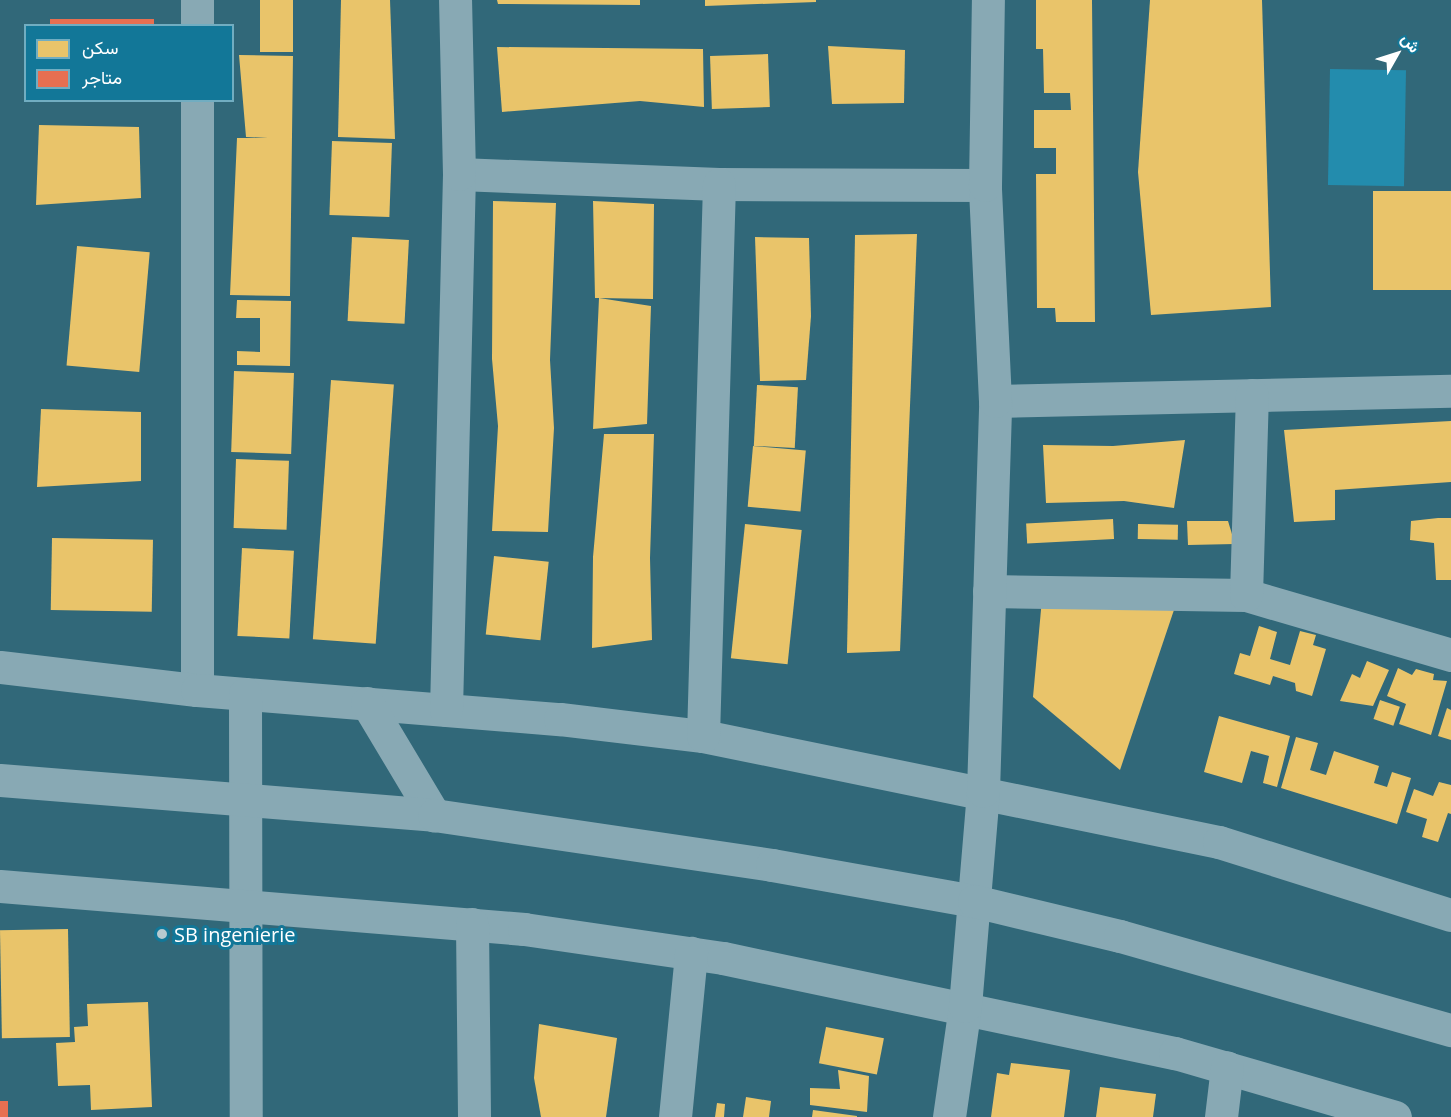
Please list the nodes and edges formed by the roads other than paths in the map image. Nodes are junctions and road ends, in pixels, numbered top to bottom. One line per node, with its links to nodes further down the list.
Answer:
1 (197, 0): 4 (street)
2 (455, 0): 6 (street)
3 (988, 0): 8 (street)
4 (197, 24)
5 (197, 102): 16 (street)
6 (459, 174): 7 (street); 19 (street)
7 (719, 184): 8 (street); 20 (street)
8 (985, 185): 11 (street)
9 (1451, 391): 10 (street)
10 (1252, 395): 11 (street); 13 (street)
11 (995, 400): 12 (street)
12 (989, 591): 13 (street); 22 (street)
13 (1246, 595): 14 (street)
14 (1451, 656)
15 (0, 668): 16 (street)
16 (197, 690): 17 (street)
17 (245, 694): 18 (street); 23 (street)
18 (367, 703): 19 (street); 24 (street)
19 (446, 710): 20 (street)
20 (703, 736): 22 (street)
21 (0, 780): 23 (street)
22 (983, 791): 26 (street); 28 (street)
23 (245, 798): 24 (street); 27 (street)
24 (434, 815): 26 (street)
25 (0, 886): 27 (street)
26 (974, 901): 31 (street); 32 (street)
27 (245, 908): 29 (street); 34 (street)
28 (1451, 915)
29 (472, 924): 30 (street); 35 (street)
30 (691, 953): 31 (street); 36 (street)
31 (965, 1006): 33 (street); 37 (street)
32 (1451, 1030)
33 (1227, 1067): 38 (street); 39 (street)
34 (246, 1117)
35 (474, 1117)
36 (675, 1117)
37 (949, 1117)
38 (1221, 1117)
39 (1395, 1117)

